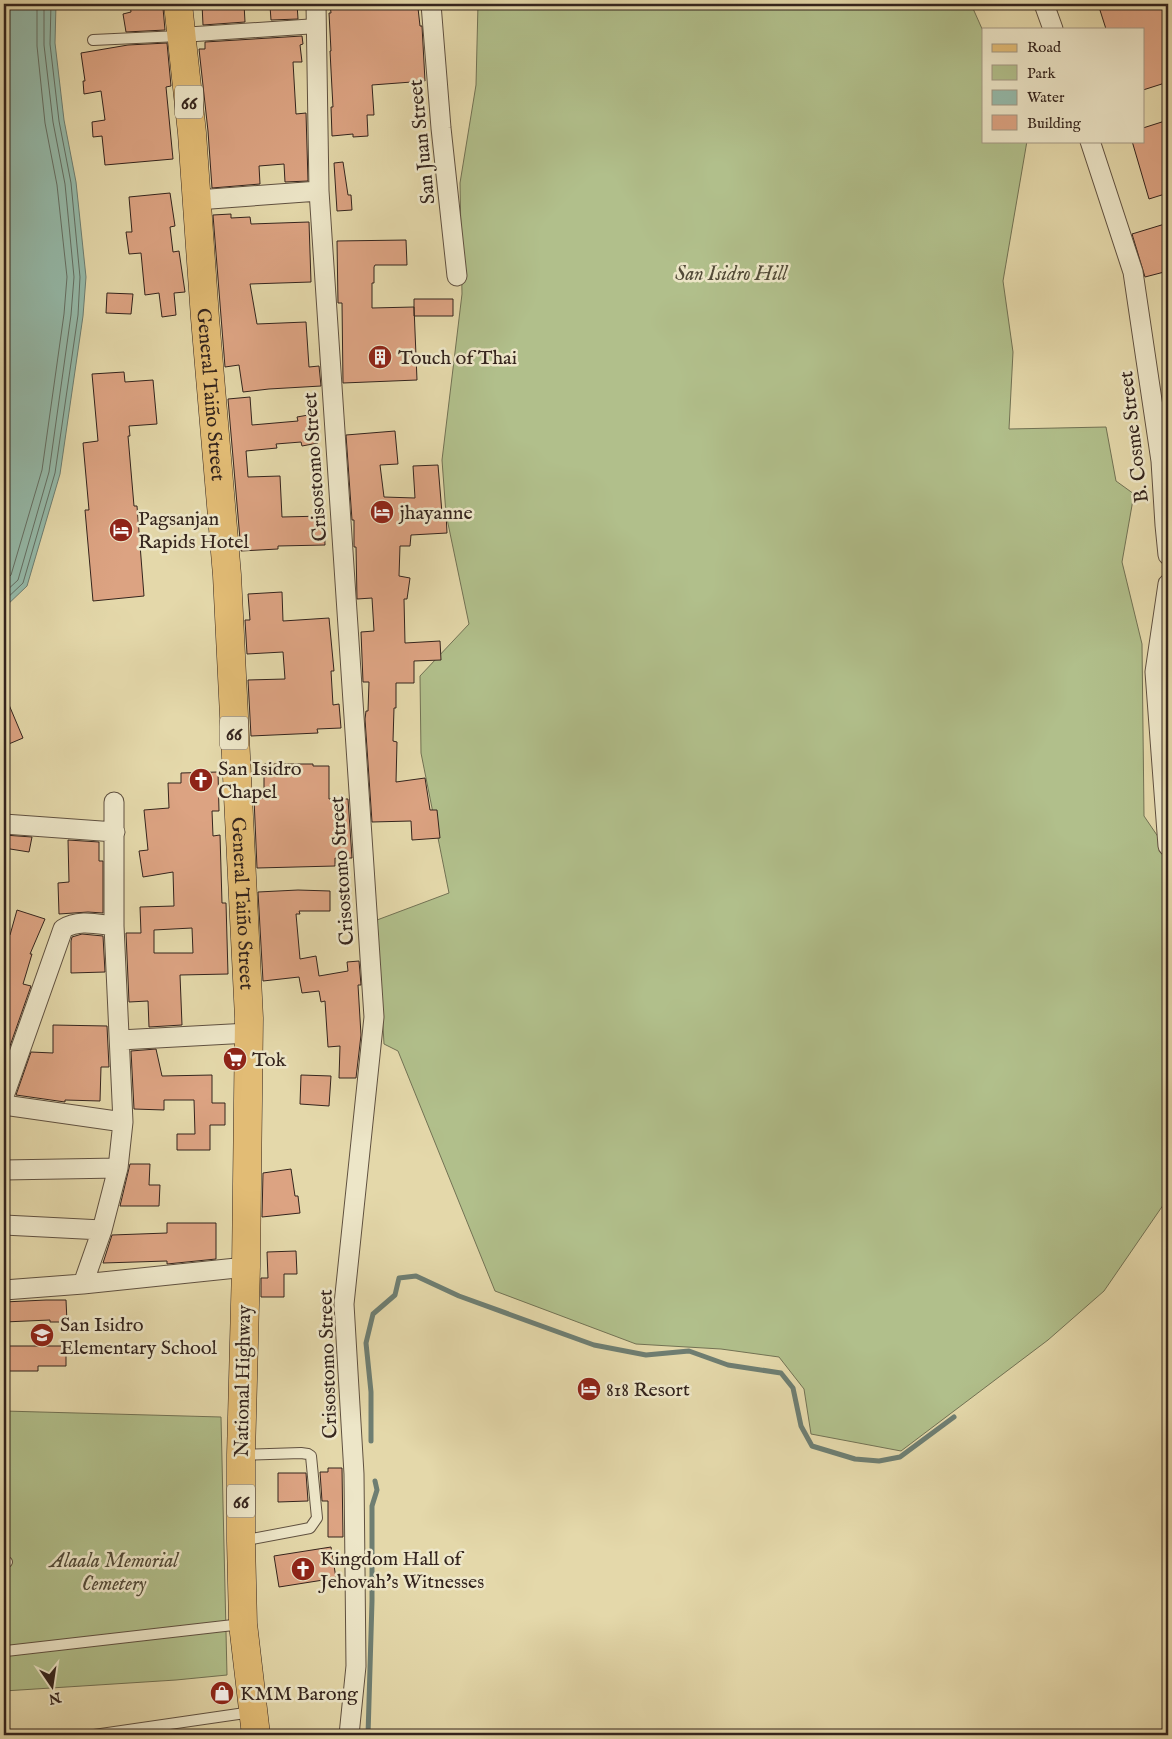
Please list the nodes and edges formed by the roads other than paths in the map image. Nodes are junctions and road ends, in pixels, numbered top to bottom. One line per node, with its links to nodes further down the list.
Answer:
1 (178, 4): 7 (main road, General Taiño Street / 66)
2 (316, 4): 5 (street, Crisostomo Street)
3 (431, 4): 12 (street, San Juan Street)
4 (1044, 4): 6 (street)
5 (317, 26): 7 (street); 10 (street, Crisostomo Street)
6 (1053, 28)
7 (181, 35): 8 (lane); 11 (main road, General Taiño Street / 66)
8 (93, 40)
9 (1090, 142): 13 (street, B. Cosme Street)
10 (318, 191): 11 (street); 38 (street, Crisostomo Street)
11 (197, 200): 20 (main road, General Taiño Street / 66)
12 (457, 276)
13 (1168, 555)
14 (1168, 584): 18 (street)
15 (114, 802): 17 (street)
16 (4, 824): 17 (street)
17 (115, 832): 19 (street)
18 (1168, 846)
19 (114, 926): 21 (street); 22 (street)
20 (249, 1033): 21 (street); 29 (main road, General Taiño Street / 66)
21 (120, 1040): 24 (street)
22 (4, 1096)
23 (4, 1105): 24 (street)
24 (123, 1122): 25 (street)
25 (118, 1168): 26 (street); 28 (street)
26 (4, 1170)
27 (4, 1225): 28 (street)
28 (102, 1230): 30 (street)
29 (246, 1267): 30 (street); 32 (main road, National Highway / 66)
30 (83, 1284): 31 (street)
31 (4, 1290)
32 (241, 1455): 33 (main road, National Highway / 66); 33 (lane)
33 (241, 1541): 34 (main road, National Highway / 66)
34 (242, 1624): 35 (lane); 36 (main road, National Highway / 66)
35 (6, 1651)
36 (254, 1724): 37 (lane)
37 (94, 1735)
38 (349, 1735)

